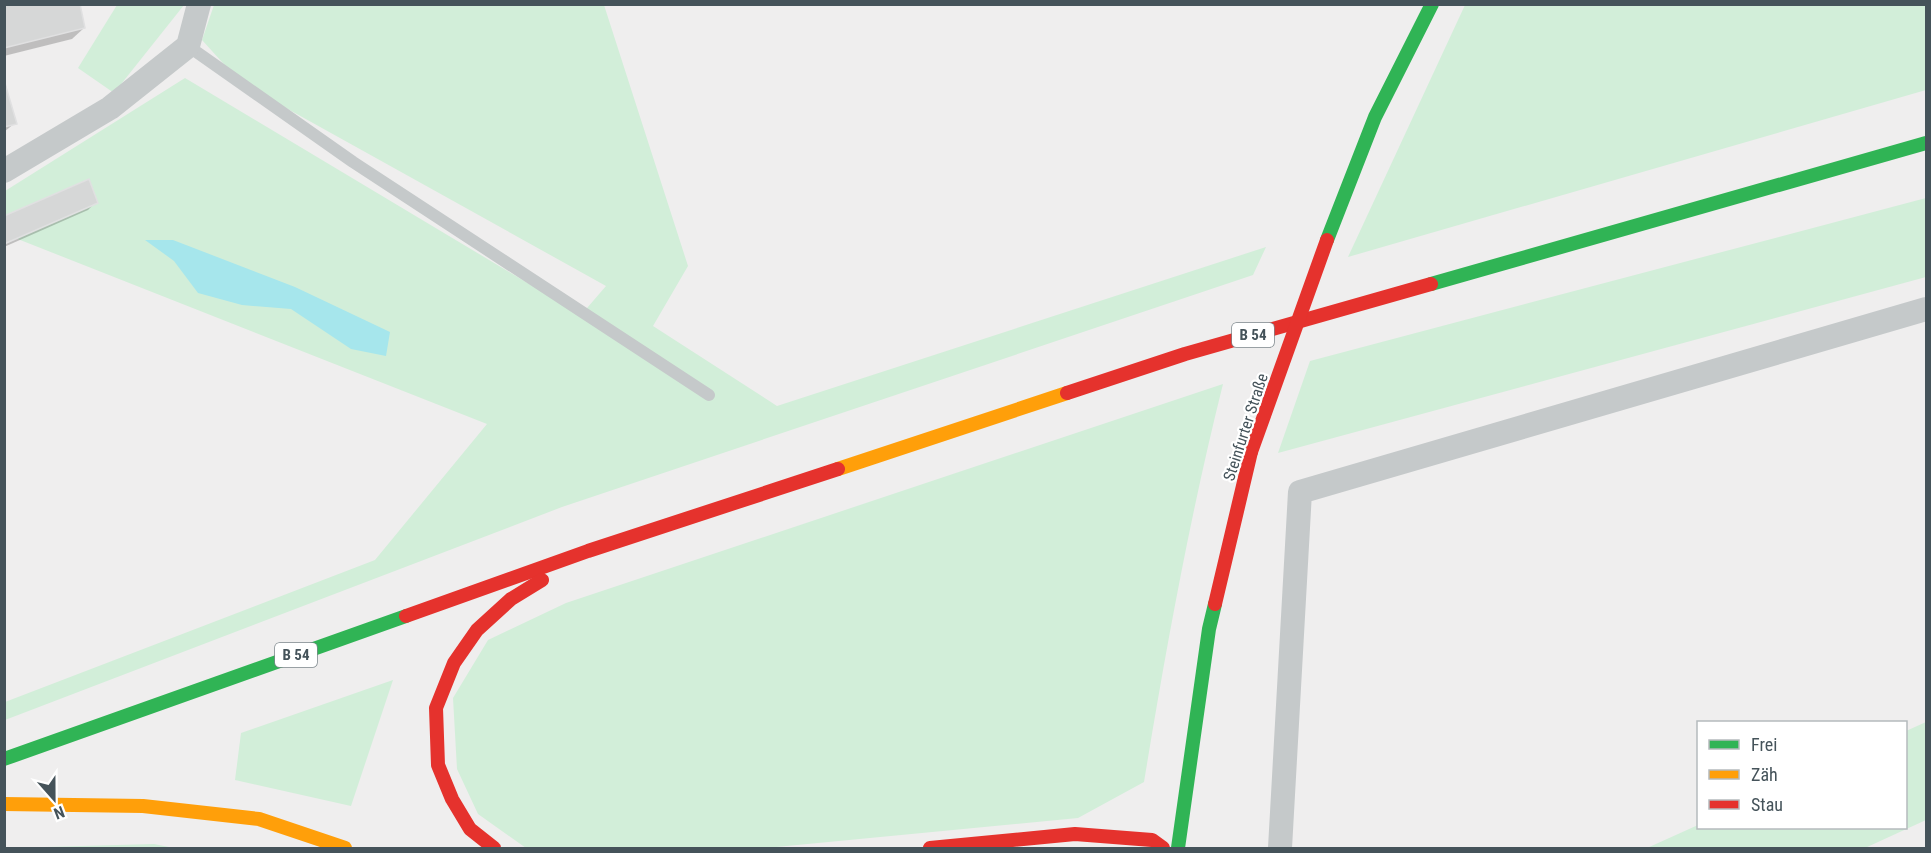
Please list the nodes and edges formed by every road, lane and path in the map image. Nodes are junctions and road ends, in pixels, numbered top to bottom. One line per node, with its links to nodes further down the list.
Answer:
1 (199, 4): 3 (street)
2 (1432, 4): 15 (main road, Steinfurter Straße, bridge)
3 (188, 46): 5 (street); 7 (lane)
4 (1926, 143): 8 (main road, B 54)
5 (4, 171)
6 (1926, 309): 16 (street)
7 (710, 395)
8 (588, 551): 9 (main road, B 54); 12 (main road)
9 (4, 759)
10 (4, 804): 11 (main road)
11 (345, 849)
12 (494, 849)
13 (930, 849): 14 (main road)
14 (1162, 849)
15 (1178, 849)
16 (1280, 849)

